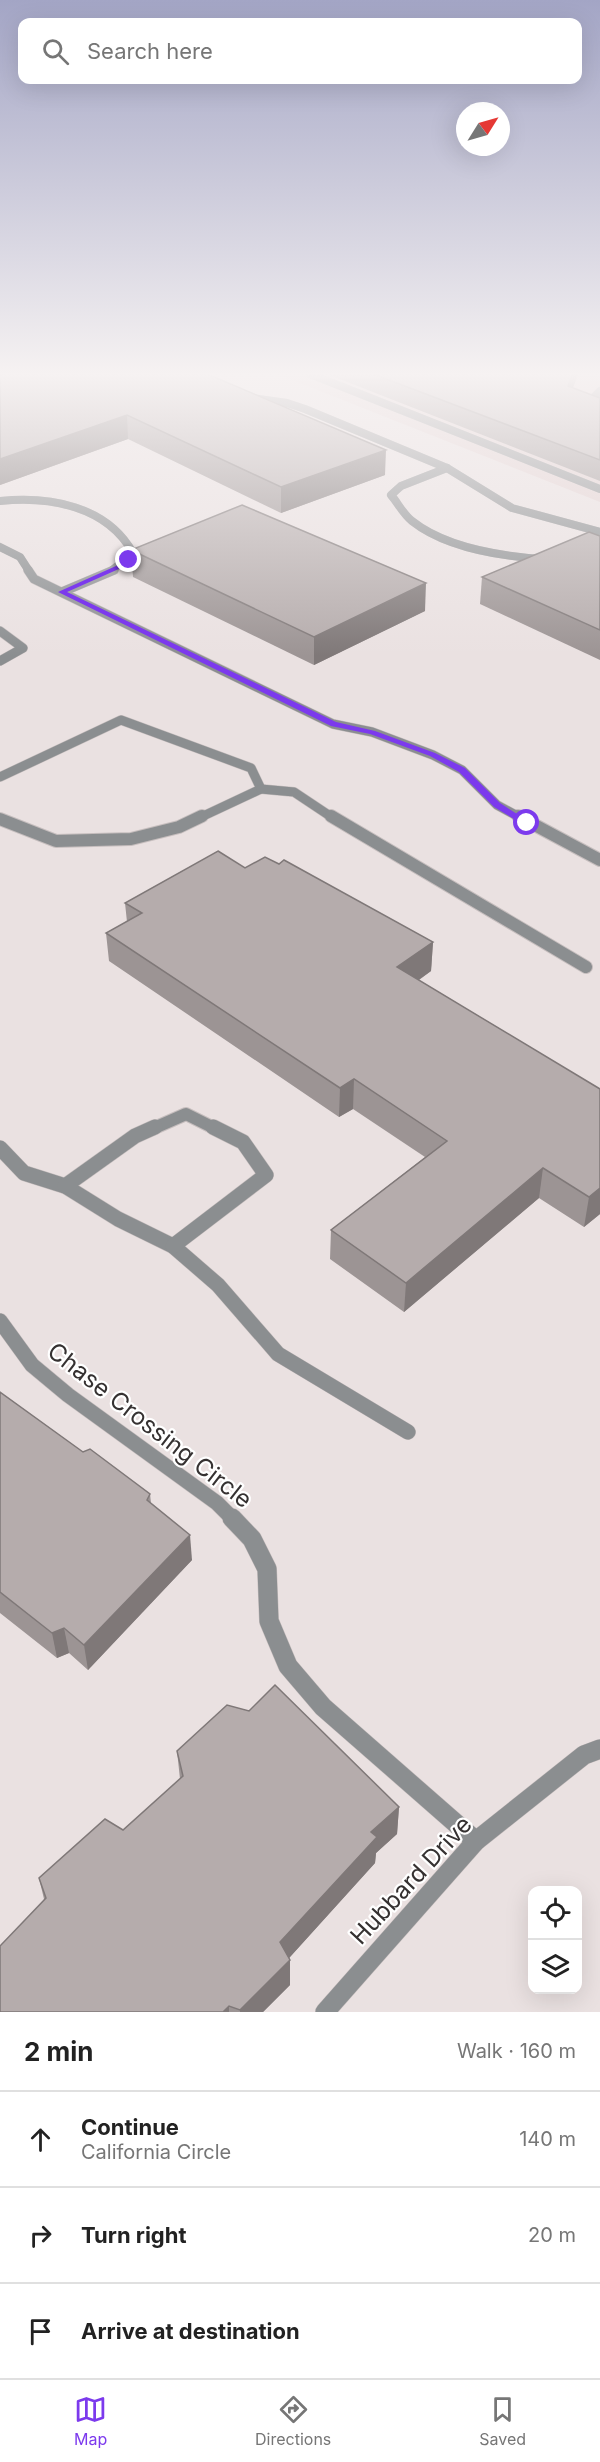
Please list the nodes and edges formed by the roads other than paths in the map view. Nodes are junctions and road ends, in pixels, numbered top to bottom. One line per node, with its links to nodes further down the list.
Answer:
1 (447, 468): 5 (street); 7 (street)
2 (547, 468): 3 (street)
3 (600, 489)
4 (0, 501): 8 (street)
5 (600, 532)
6 (0, 547): 8 (street)
7 (552, 557)
8 (62, 592): 14 (street)
9 (0, 631): 10 (street)
10 (0, 661)
11 (0, 777): 12 (street)
12 (261, 789): 13 (street); 15 (street)
13 (0, 819)
14 (600, 860)
15 (586, 967)
16 (0, 1148): 17 (street)
17 (64, 1186): 18 (street); 18 (street)
18 (173, 1246): 20 (street)
19 (0, 1321): 22 (street, Chase Crossing Circle)
20 (408, 1432)
21 (600, 1749): 22 (street, Hubbard Drive)
22 (476, 1841): 23 (street, Hubbard Drive)
23 (325, 2012)

